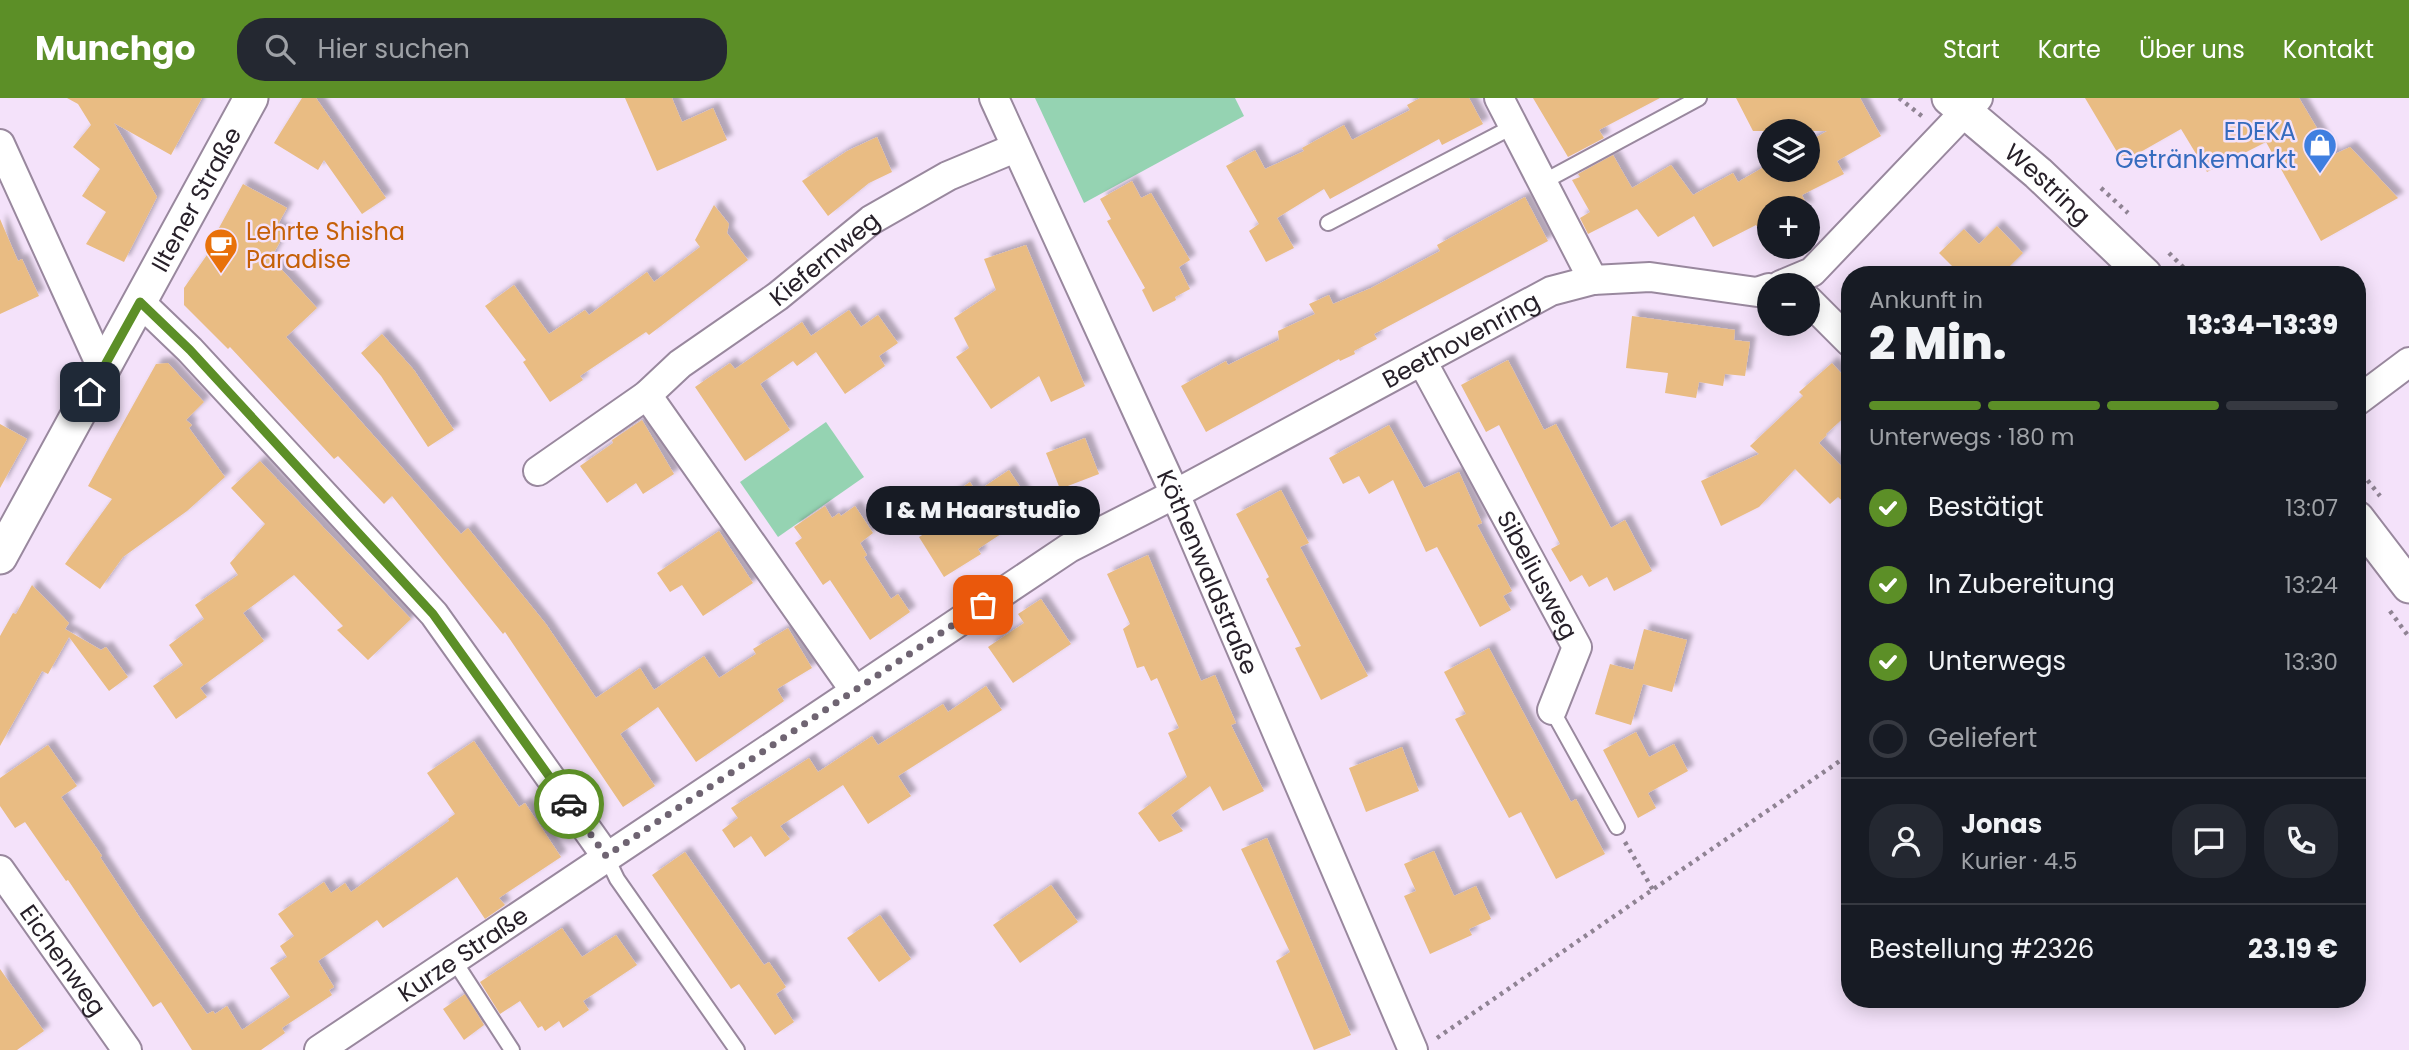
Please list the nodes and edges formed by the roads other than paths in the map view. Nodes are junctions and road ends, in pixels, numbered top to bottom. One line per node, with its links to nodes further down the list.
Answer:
1 (251, 98): 15 (street, Iltener Straße)
2 (994, 98): 8 (street, Köthenwaldstraße)
3 (1499, 98): 6 (street)
4 (1699, 98): 9 (lane)
5 (1964, 103): 11 (street, Westring); 12 (street)
6 (1514, 126): 9 (street); 10 (lane)
7 (0, 144): 20 (street)
8 (1016, 148): 22 (street, Kiefernweg); 24 (street, Köthenwaldstraße)
9 (1543, 181): 13 (street)
10 (1328, 223)
11 (2136, 266)
12 (1811, 273)
13 (1593, 280): 14 (street, Beethovenring); 18 (street, Beethovenring)
14 (1757, 292)
15 (140, 302): 20 (street, Iltener Straße); 31 (street)
16 (1820, 315): 17 (street)
17 (1841, 334)
18 (1422, 361): 24 (street, Beethovenring); 29 (street, Sibeliusweg)
19 (2409, 362): 21 (street)
20 (102, 368): 26 (street, Iltener Straße)
21 (2366, 394)
22 (647, 395): 23 (street, Kiefernweg); 28 (street)
23 (538, 471)
24 (1175, 494): 28 (street, Kurze Straße); 34 (street, Köthenwaldstraße)
25 (2366, 530): 27 (street)
26 (0, 557)
27 (2409, 586)
28 (855, 691): 31 (street, Kurze Straße)
29 (1552, 710): 30 (lane, Sibeliusweg)
30 (1617, 827)
31 (606, 856): 33 (street, Kurze Straße); 38 (lane)
32 (0, 870): 35 (street, Eichenweg)
33 (453, 959): 36 (street, Kurze Straße); 37 (lane)
34 (1421, 1046)
35 (127, 1050)
36 (319, 1050)
37 (512, 1050)
38 (737, 1050)

